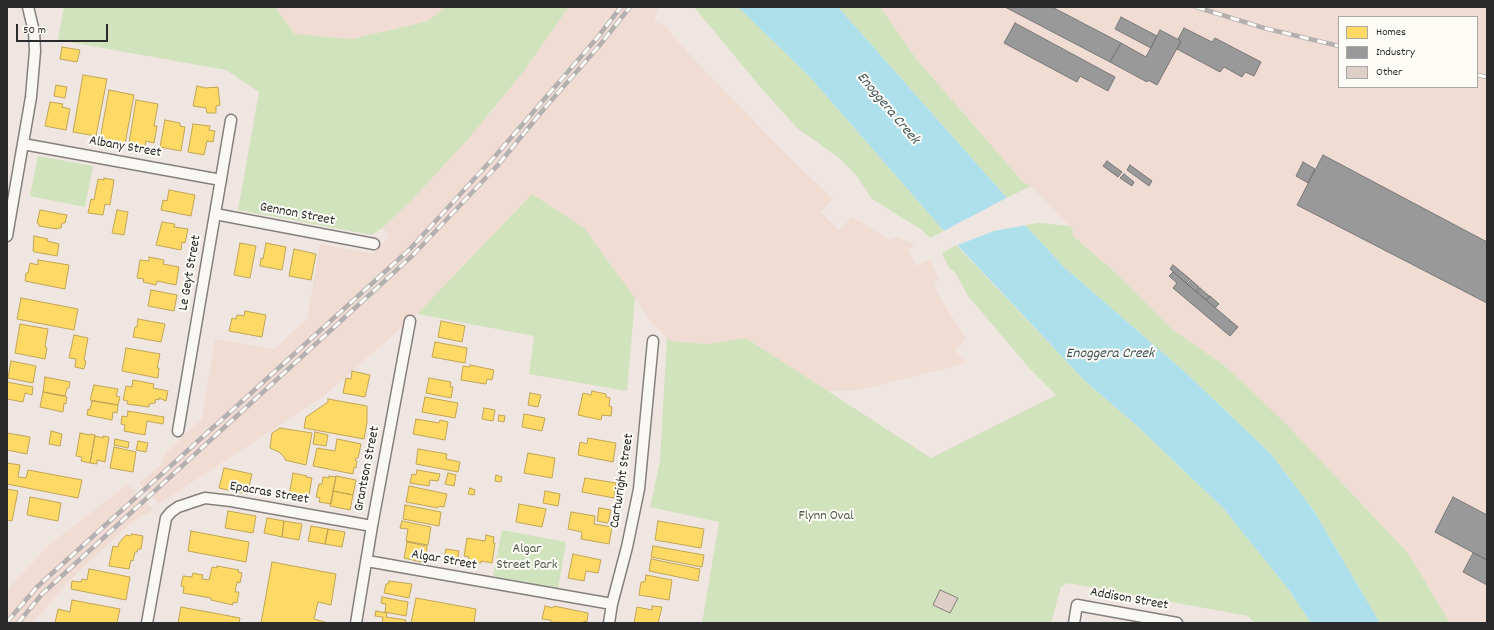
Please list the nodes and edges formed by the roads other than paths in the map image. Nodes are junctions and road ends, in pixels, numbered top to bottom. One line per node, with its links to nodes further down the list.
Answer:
1 (28, 7): 3 (street)
2 (231, 120): 4 (street, Le Geyt Street)
3 (23, 144): 4 (street, Albany Street); 6 (street)
4 (221, 180): 5 (street, Le Geyt Street)
5 (215, 214): 7 (street, Gennon Street); 10 (street, Le Geyt Street)
6 (7, 236)
7 (374, 244)
8 (410, 321): 11 (street, Grantson Street)
9 (652, 341): 13 (street, Cartwright Street)
10 (178, 432)
11 (372, 526): 12 (street, Grantson Street); 14 (street, Epacras Street)
12 (367, 562): 13 (street, Algar Street); 15 (street, Grantson Street)
13 (612, 604): 16 (street, Cartwright Street)
14 (147, 623)
15 (356, 623)
16 (610, 623)
17 (1074, 623): 18 (street, Addison Street)
18 (1177, 623)

